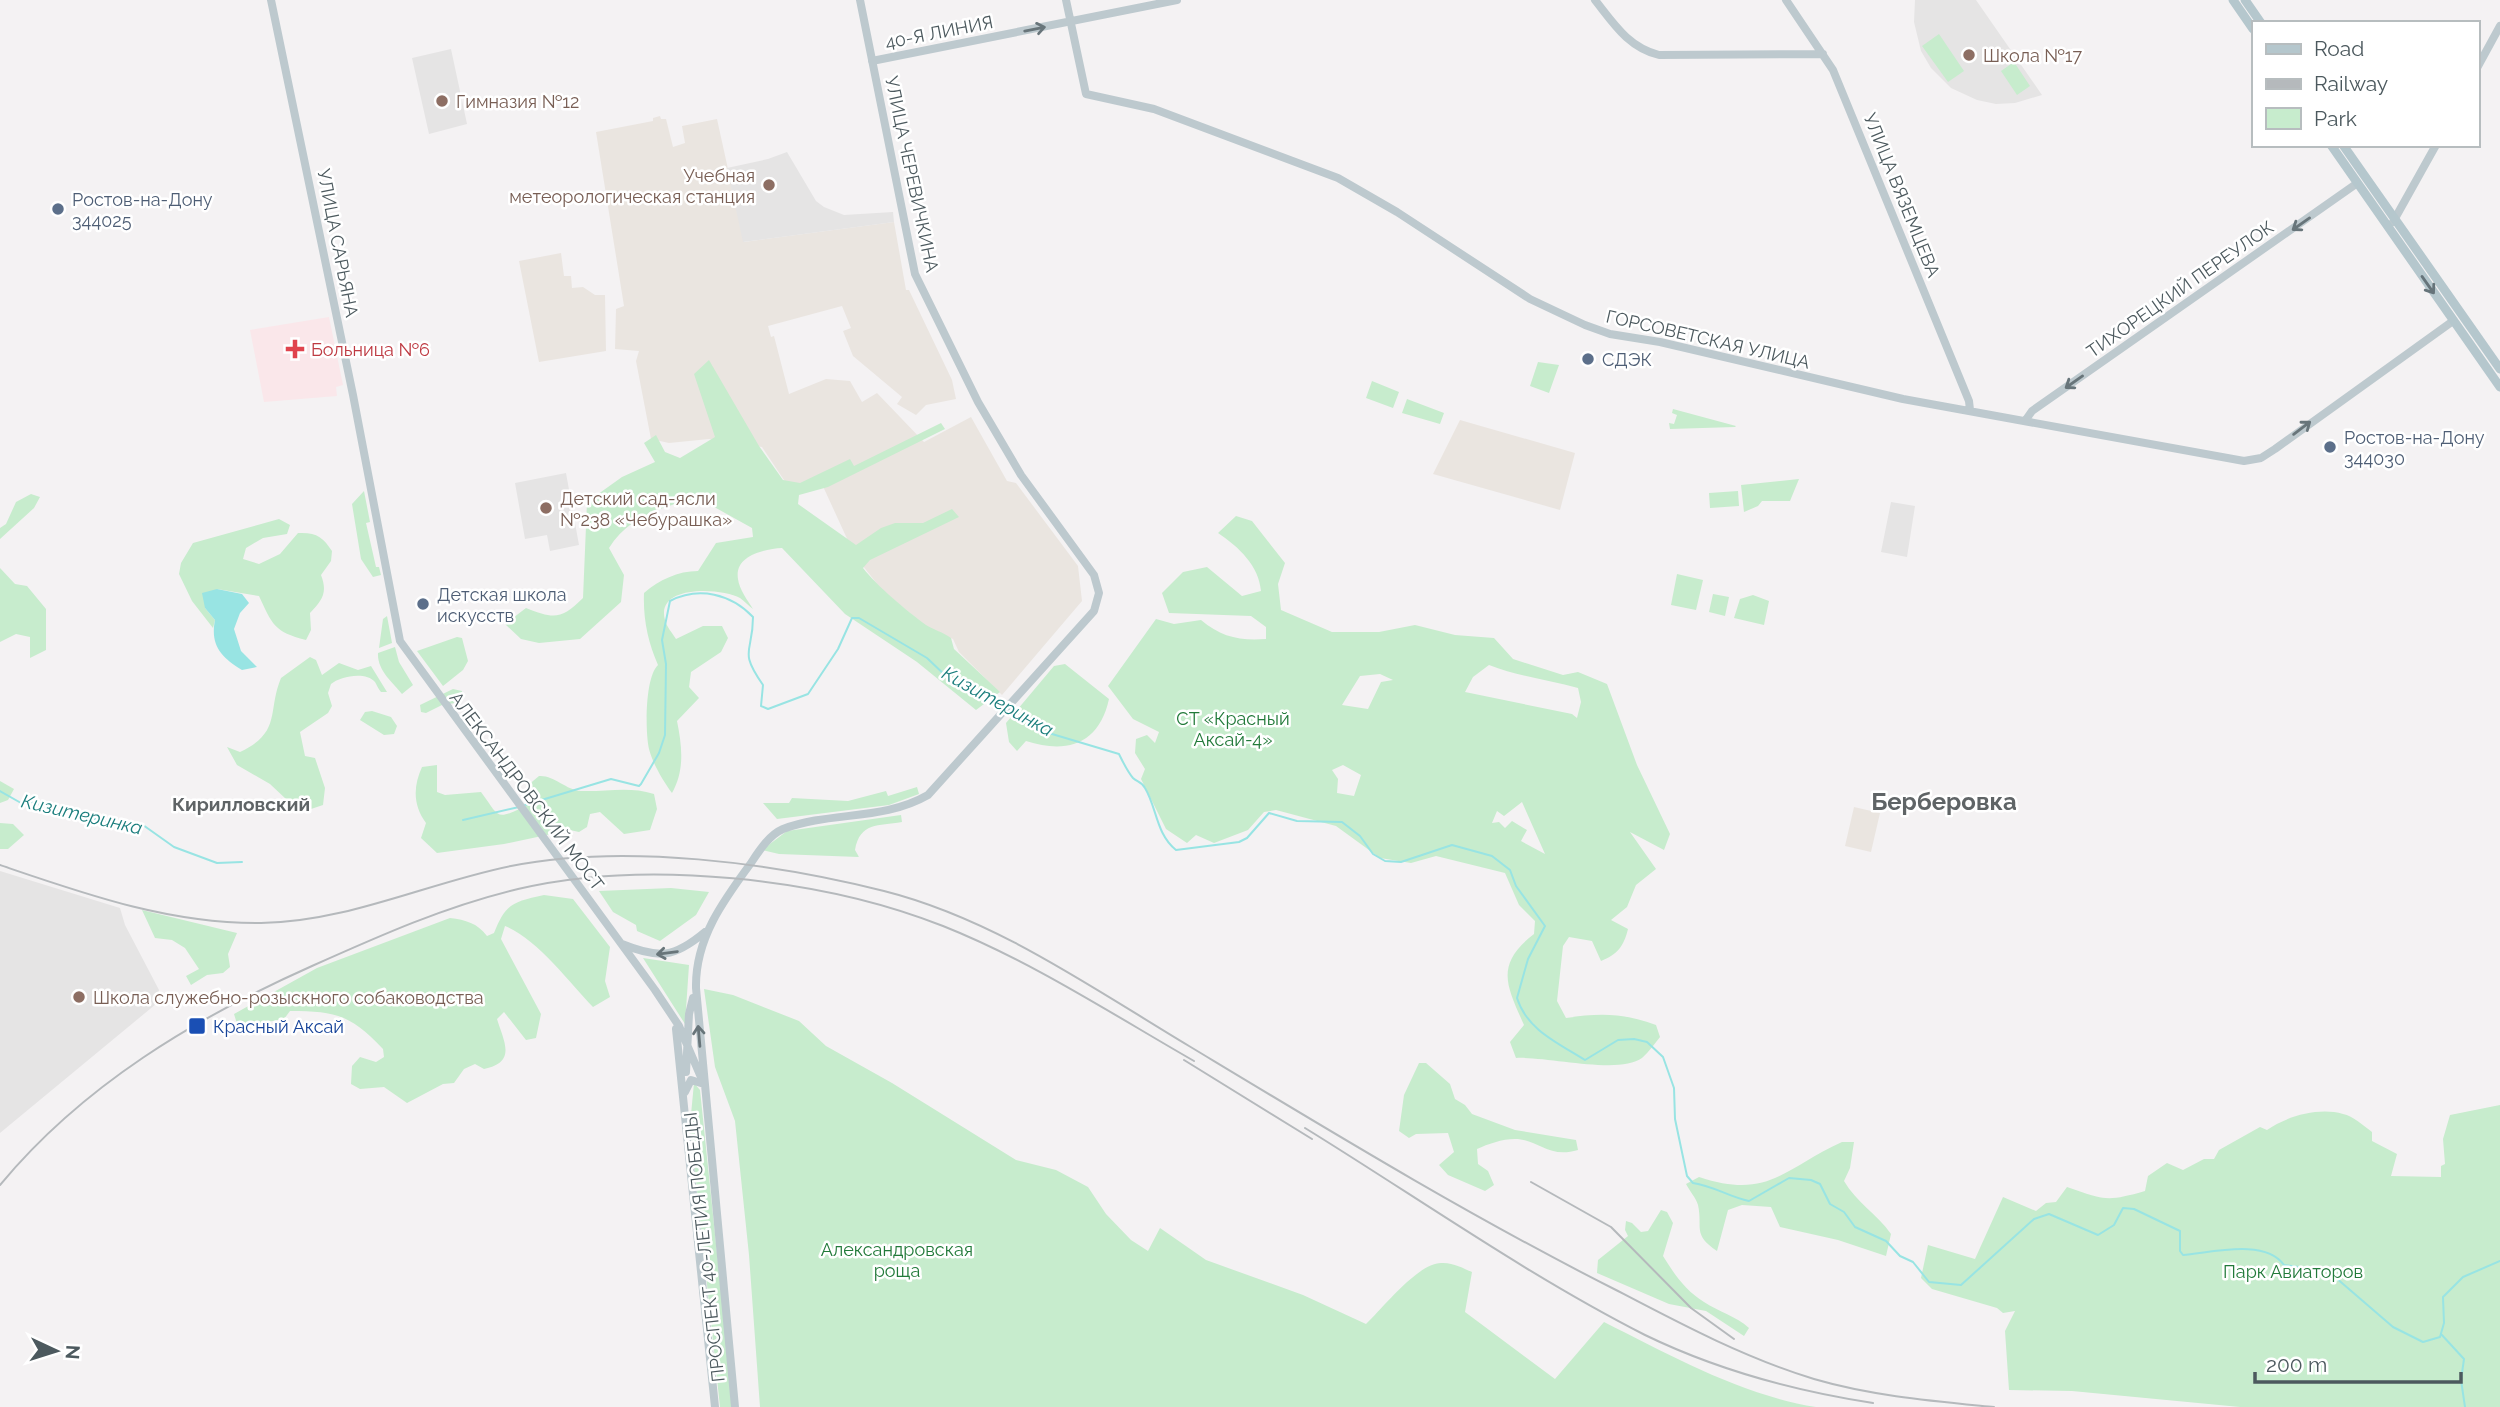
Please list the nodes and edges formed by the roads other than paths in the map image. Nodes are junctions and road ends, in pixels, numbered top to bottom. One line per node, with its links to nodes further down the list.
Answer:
1 (271, 0): 27 (street, УЛИЦА САРЬЯНА)
2 (860, 0): 14 (street, УЛИЦА ЧЕРЕВИЧКИНА)
3 (1066, 0): 10 (street)
4 (1177, 0): 10 (street, 40-Я ЛИНИЯ)
5 (1595, 0): 13 (street)
6 (1786, 0): 13 (street, УЛИЦА ВЯЗЕМЦЕВА)
7 (2233, 0): 12 (main road)
8 (2245, 0): 9 (main road)
9 (2260, 21)
10 (1071, 22): 14 (street, 40-Я ЛИНИЯ, one-way to 10); 25 (street, ГОРСОВЕТСКАЯ УЛИЦА)
11 (2500, 26): 15 (street)
12 (2252, 28)
13 (1823, 54): 25 (street, УЛИЦА ВЯЗЕМЦЕВА)
14 (872, 61): 28 (street, УЛИЦА ЧЕРЕВИЧКИНА)
15 (2479, 64)
16 (2332, 147): 19 (main road)
17 (2344, 147): 20 (main road)
18 (2435, 147): 20 (street)
19 (2356, 184): 21 (main road); 26 (street, ТИХОРЕЦКИЙ ПЕРЕУЛОК, one-way to 26)
20 (2394, 221): 21 (street); 23 (main road)
21 (2387, 230): 22 (main road, one-way to 22)
22 (2453, 321): 24 (main road); 26 (street, ГОРСОВЕТСКАЯ УЛИЦА, one-way to 22)
23 (2500, 369)
24 (2500, 387)
25 (1970, 410): 26 (street, ГОРСОВЕТСКАЯ УЛИЦА)
26 (2025, 421)
27 (408, 656): 30 (street, АЛЕКСАНДРОВСКИЙ МОСТ)
28 (724, 900): 29 (street, ПРОСПЕКТ 40-ЛЕТИЯ ПОБЕДЫ)
29 (708, 930): 30 (street, one-way to 30); 31 (street, ПРОСПЕКТ 40-ЛЕТИЯ ПОБЕДЫ)
30 (622, 944): 32 (street, АЛЕКСАНДРОВСКИЙ МОСТ)
31 (696, 988): 33 (street, ПРОСПЕКТ 40-ЛЕТИЯ ПОБЕДЫ); 34 (street, ПРОСПЕКТ 40-ЛЕТИЯ ПОБЕДЫ, one-way to 31)
32 (674, 1019): 33 (street, ПРОСПЕКТ 40-ЛЕТИЯ ПОБЕДЫ); 36 (street, ПРОСПЕКТ 40-ЛЕТИЯ ПОБЕДЫ)
33 (688, 1043): 34 (street, ПРОСПЕКТ 40-ЛЕТИЯ ПОБЕДЫ); 35 (street, ПРОСПЕКТ 40-ЛЕТИЯ ПОБЕДЫ)
34 (704, 1084): 35 (street); 38 (street, ПРОСПЕКТ 40-ЛЕТИЯ ПОБЕДЫ)
35 (685, 1092): 36 (street, ПРОСПЕКТ 40-ЛЕТИЯ ПОБЕДЫ)
36 (685, 1102): 37 (street, ПРОСПЕКТ 40-ЛЕТИЯ ПОБЕДЫ)
37 (715, 1407)
38 (735, 1407)

